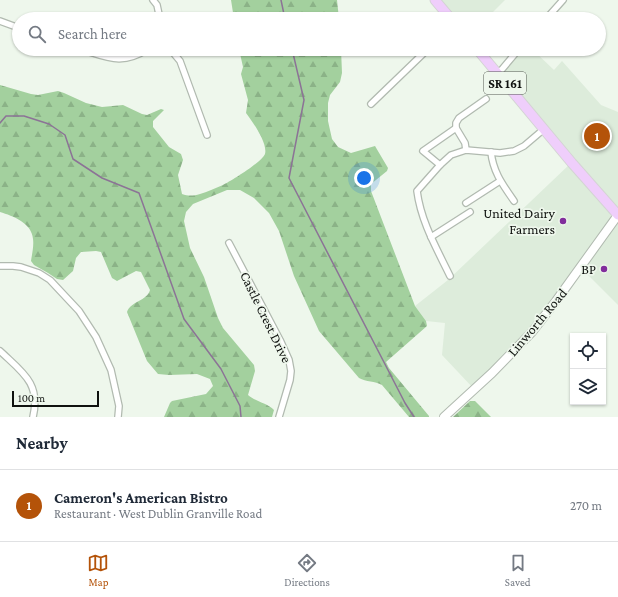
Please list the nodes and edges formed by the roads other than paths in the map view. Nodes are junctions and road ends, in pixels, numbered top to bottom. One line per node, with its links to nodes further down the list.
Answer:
1 (153, 0): 4 (street)
2 (435, 0): 5 (main road)
3 (563, 0): 6 (street)
4 (158, 12)
5 (445, 12)
6 (552, 12)
7 (0, 21): 8 (street)
8 (12, 25)
9 (102, 56): 10 (street)
10 (137, 56)
11 (176, 56): 20 (street)
12 (421, 56): 17 (street)
13 (483, 56): 15 (main road, SR 161)
14 (513, 56): 15 (street)
15 (498, 74): 19 (main road, SR 161)
16 (486, 99): 18 (street)
17 (371, 104)
18 (456, 128): 21 (street); 23 (street)
19 (544, 128): 22 (street); 28 (main road, SR 161)
20 (207, 135)
21 (466, 150): 22 (street); 23 (street)
22 (491, 152): 24 (street)
23 (440, 165): 29 (street)
24 (500, 181): 25 (street); 26 (street)
25 (514, 201)
26 (466, 204)
27 (470, 212): 29 (street)
28 (618, 215): 37 (main road, Linworth Road)
29 (431, 237): 32 (street)
30 (229, 243): 36 (street, Castle Crest Drive)
31 (0, 266): 35 (street)
32 (450, 276)
33 (0, 351): 34 (street)
34 (33, 417)
35 (118, 417)
36 (279, 417)
37 (444, 417)

